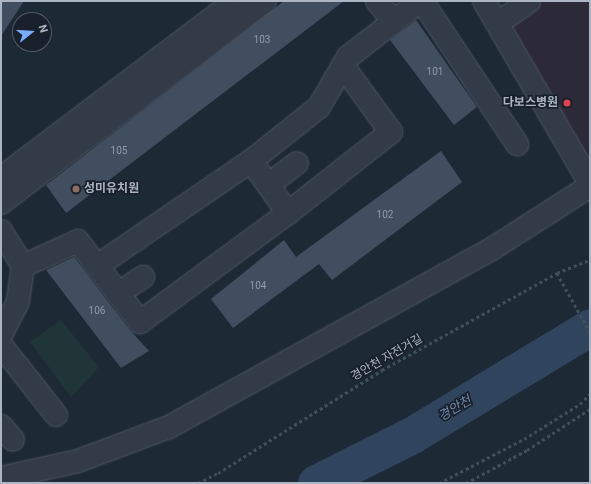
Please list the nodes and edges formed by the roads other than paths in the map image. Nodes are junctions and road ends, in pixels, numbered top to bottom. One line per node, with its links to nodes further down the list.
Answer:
1 (235, 1): 13 (street)
2 (264, 1): 16 (street)
3 (377, 1): 7 (street)
4 (421, 1): 7 (street); 10 (street)
5 (484, 1): 8 (street)
6 (528, 1): 8 (street)
7 (394, 22): 9 (street)
8 (498, 24): 15 (street)
9 (343, 66): 11 (street); 17 (street)
10 (517, 144)
11 (250, 160): 14 (street); 20 (street)
12 (296, 163): 14 (street)
13 (1, 178)
14 (268, 185): 17 (street)
15 (590, 185): 26 (street)
16 (1, 203)
17 (288, 213): 22 (street)
18 (1, 231): 19 (street)
19 (23, 266): 20 (street); 23 (street)
20 (97, 266): 22 (street)
21 (143, 277): 22 (street)
22 (119, 293)
23 (1, 334)
24 (1, 345): 25 (street)
25 (56, 415)
26 (1, 478)

